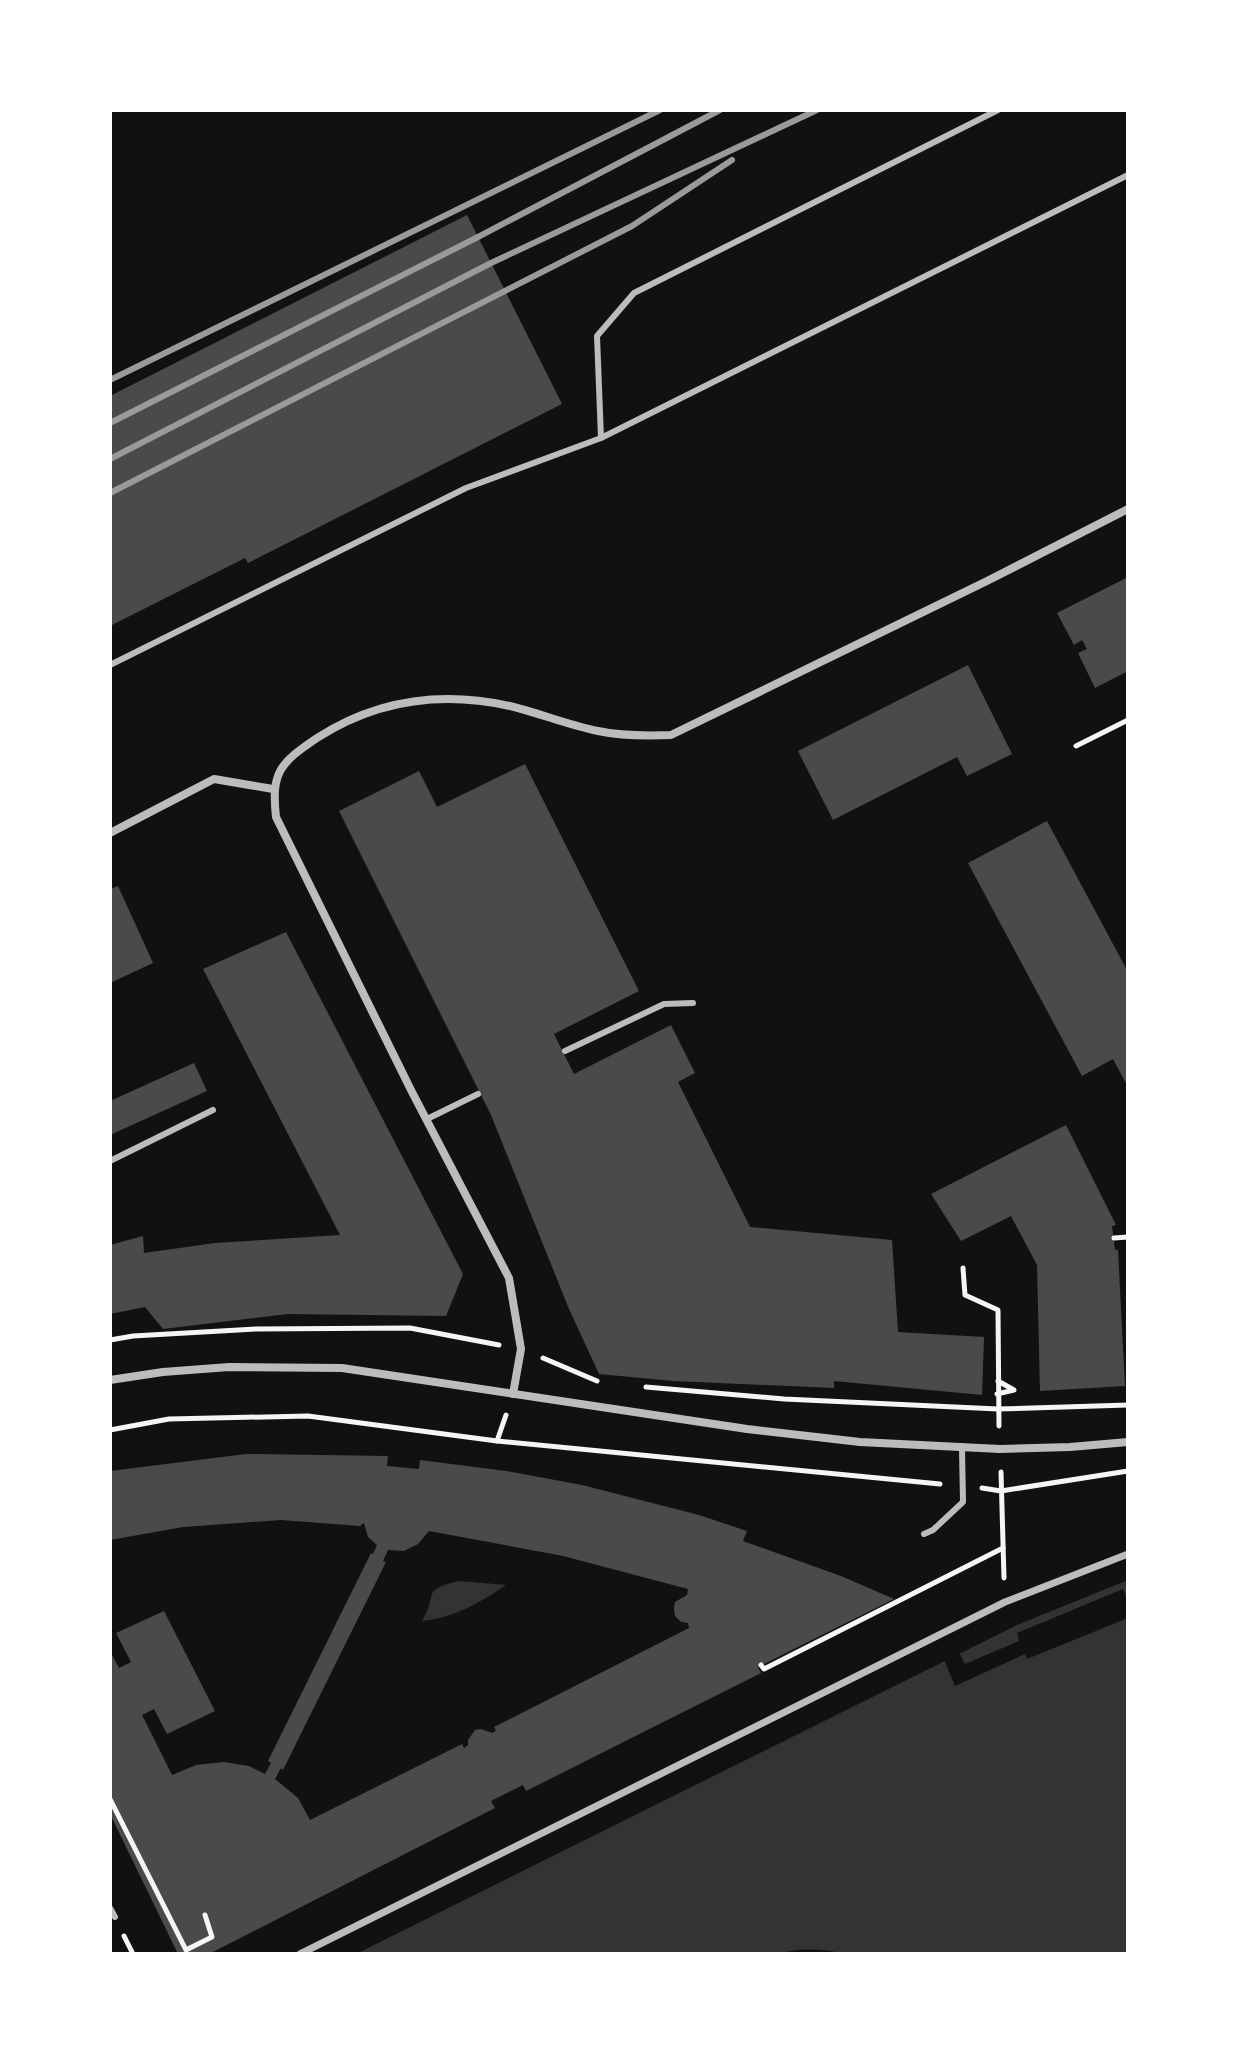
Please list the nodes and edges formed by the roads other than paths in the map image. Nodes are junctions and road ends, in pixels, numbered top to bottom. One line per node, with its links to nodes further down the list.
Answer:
1 (998, 110): 3 (lane)
2 (1128, 175): 3 (lane)
3 (601, 438): 5 (lane)
4 (1128, 509): 6 (street)
5 (110, 665)
6 (273, 789): 7 (street); 12 (street)
7 (110, 833)
8 (693, 1003): 9 (lane)
9 (565, 1051)
10 (478, 1094): 12 (lane)
11 (213, 1110): 13 (lane)
12 (427, 1119): 15 (street)
13 (110, 1161)
14 (110, 1380): 15 (street)
15 (513, 1394): 17 (street)
16 (1128, 1442): 17 (street)
17 (962, 1449): 18 (lane)
18 (924, 1534)
19 (1128, 1554): 22 (street)
20 (110, 1908): 21 (lane)
21 (115, 1917)
22 (300, 1954)

